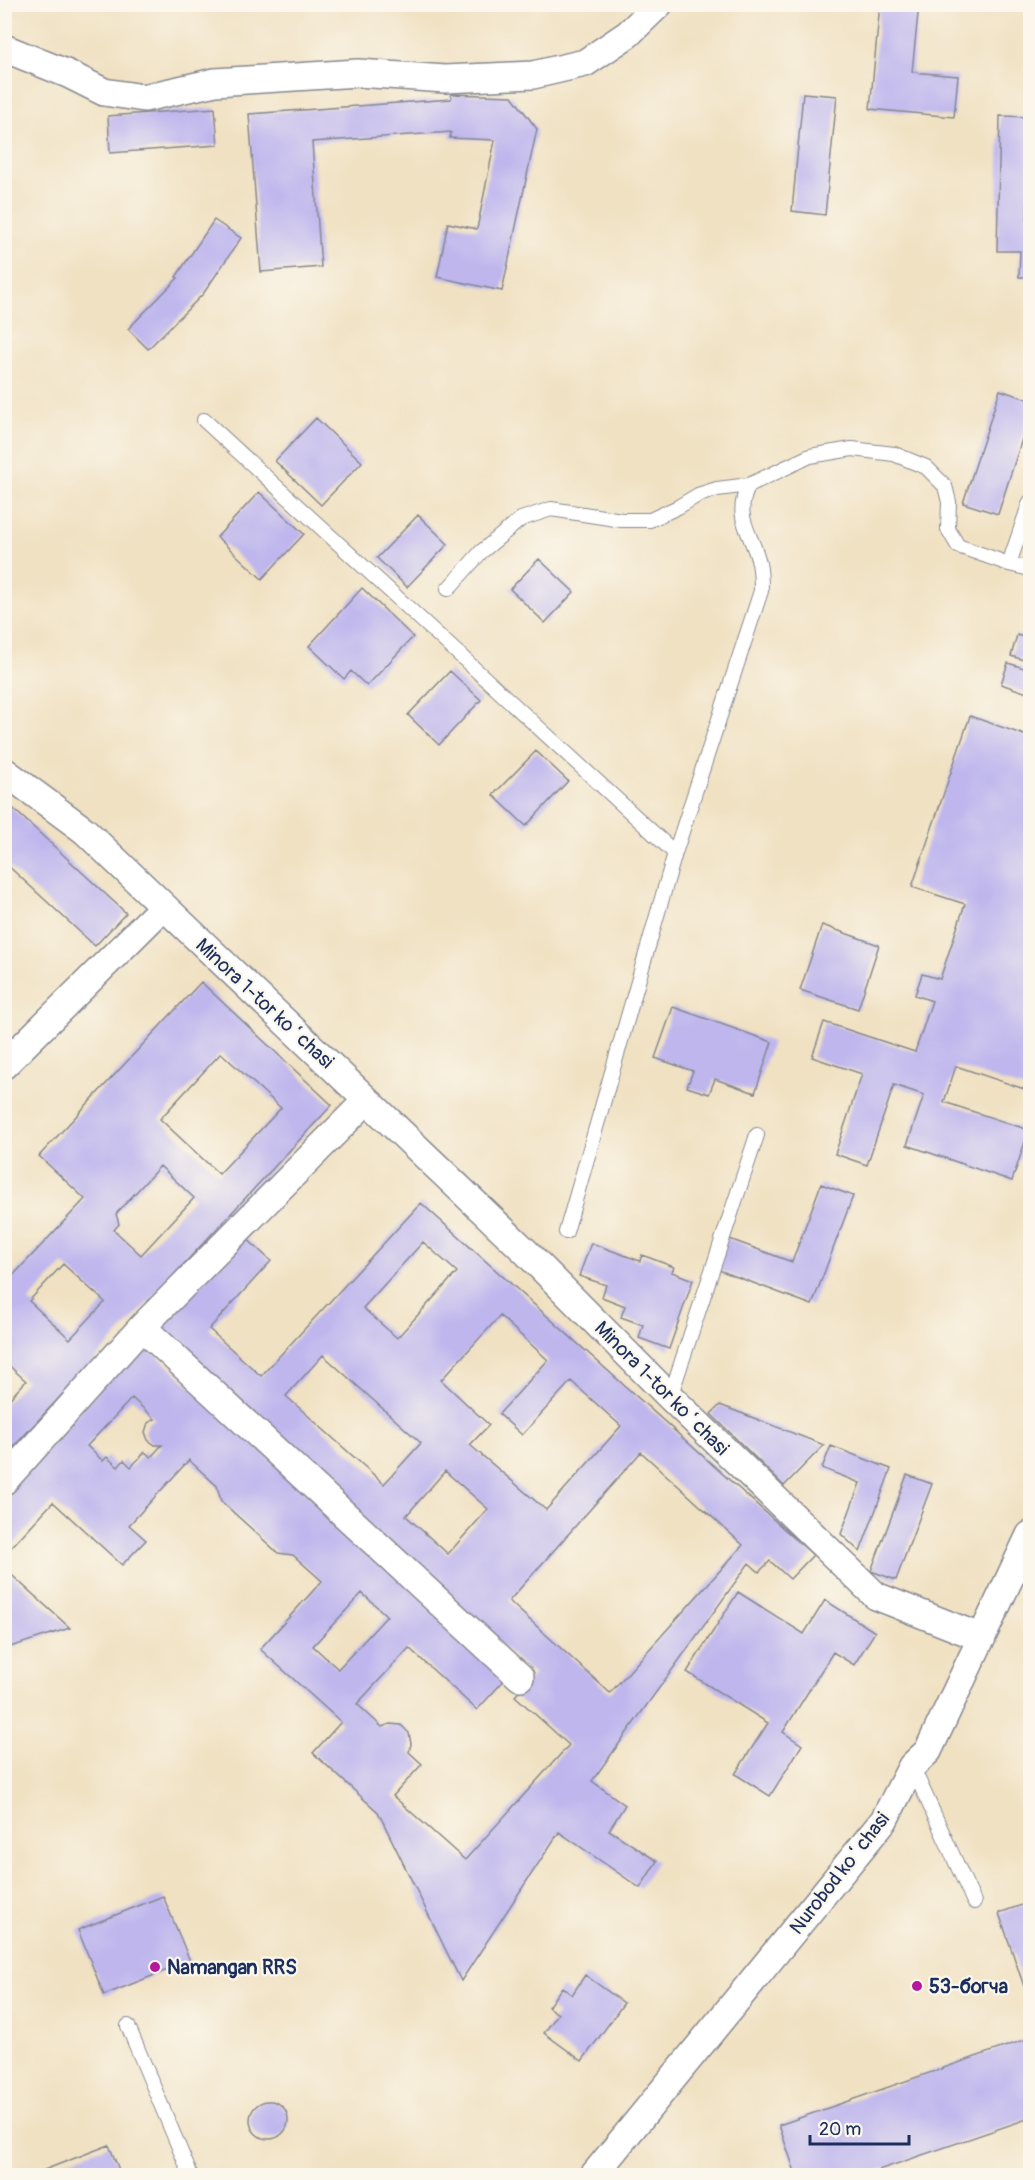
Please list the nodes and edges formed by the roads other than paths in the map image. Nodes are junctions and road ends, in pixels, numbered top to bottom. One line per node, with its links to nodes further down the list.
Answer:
1 (659, 4): 2 (street)
2 (4, 48)
3 (204, 420): 10 (lane)
4 (749, 485): 6 (lane); 8 (lane); 10 (lane)
5 (1030, 502): 6 (lane)
6 (1009, 564): 7 (lane)
7 (1030, 569)
8 (448, 589)
9 (4, 771): 11 (street, Minora 1-tor koʻchasi)
10 (675, 853): 15 (lane)
11 (163, 906): 12 (street); 13 (street, Minora 1-tor koʻchasi)
12 (4, 1065)
13 (367, 1100): 16 (street); 17 (street, Minora 1-tor koʻchasi)
14 (756, 1135): 17 (lane)
15 (566, 1232)
16 (142, 1327): 18 (street); 21 (street)
17 (670, 1397): 20 (street, Minora 1-tor koʻchasi)
18 (4, 1481)
19 (1030, 1535): 20 (street, Nurobod koʻchasi)
20 (982, 1638): 22 (street, Nurobod koʻchasi)
21 (520, 1677)
22 (912, 1766): 23 (lane); 26 (street, Nurobod koʻchasi)
23 (974, 1902)
24 (128, 2026): 25 (lane)
25 (191, 2175)
26 (593, 2175)

